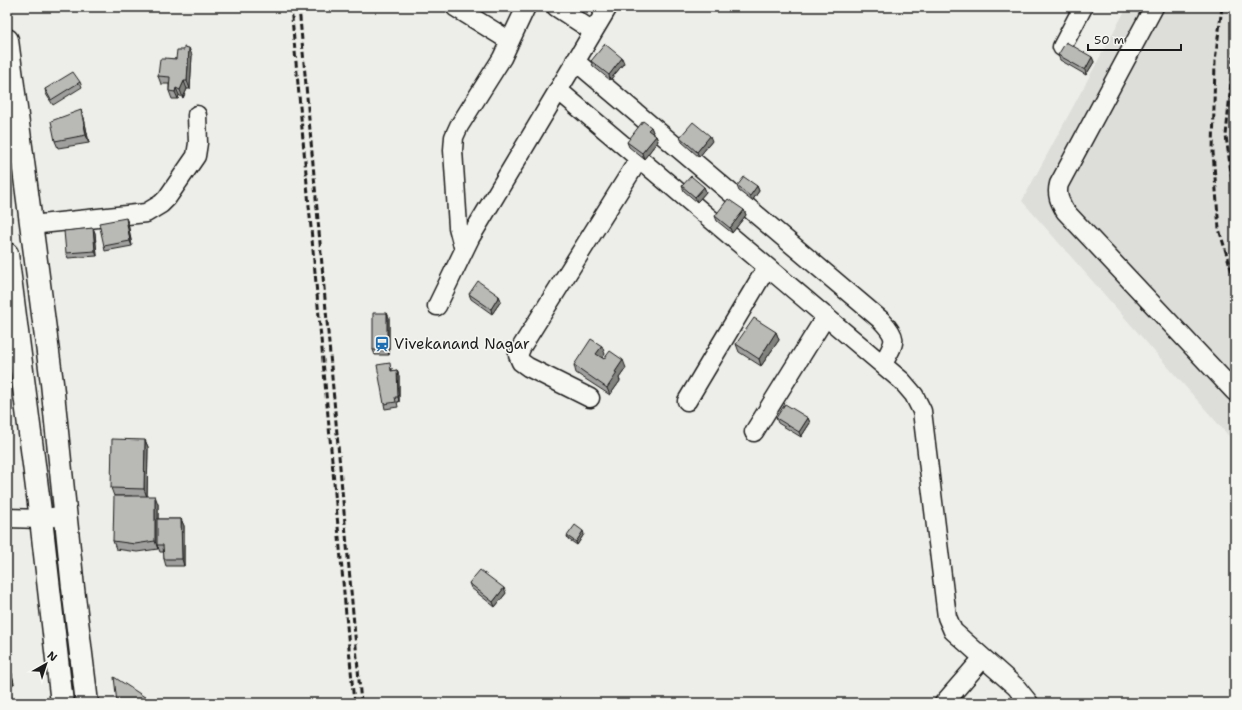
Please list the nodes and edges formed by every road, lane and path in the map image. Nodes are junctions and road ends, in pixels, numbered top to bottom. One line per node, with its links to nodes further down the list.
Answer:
1 (455, 7): 9 (street)
2 (526, 7): 9 (street)
3 (556, 7): 7 (street)
4 (608, 7): 7 (street)
5 (1083, 7): 10 (street)
6 (1154, 7): 22 (street)
7 (593, 31): 11 (street)
8 (7, 40): 15 (highway)
9 (510, 41): 16 (street)
10 (1062, 47)
11 (575, 61): 12 (street); 21 (street)
12 (558, 90): 14 (street); 16 (street)
13 (196, 115): 15 (street)
14 (639, 159): 18 (street); 23 (street)
15 (31, 225): 26 (highway)
16 (464, 250): 19 (street)
17 (7, 254): 28 (highway)
18 (767, 267): 20 (street); 24 (street)
19 (437, 306)
20 (826, 316): 21 (street); 25 (street)
21 (883, 364): 29 (street)
22 (1235, 392)
23 (590, 398)
24 (687, 401)
25 (754, 432)
26 (65, 515): 28 (street); 31 (highway)
27 (7, 518): 28 (street)
28 (41, 519): 30 (highway)
29 (983, 658): 32 (street); 33 (street)
30 (62, 703)
31 (87, 703)
32 (944, 703)
33 (1029, 703)

